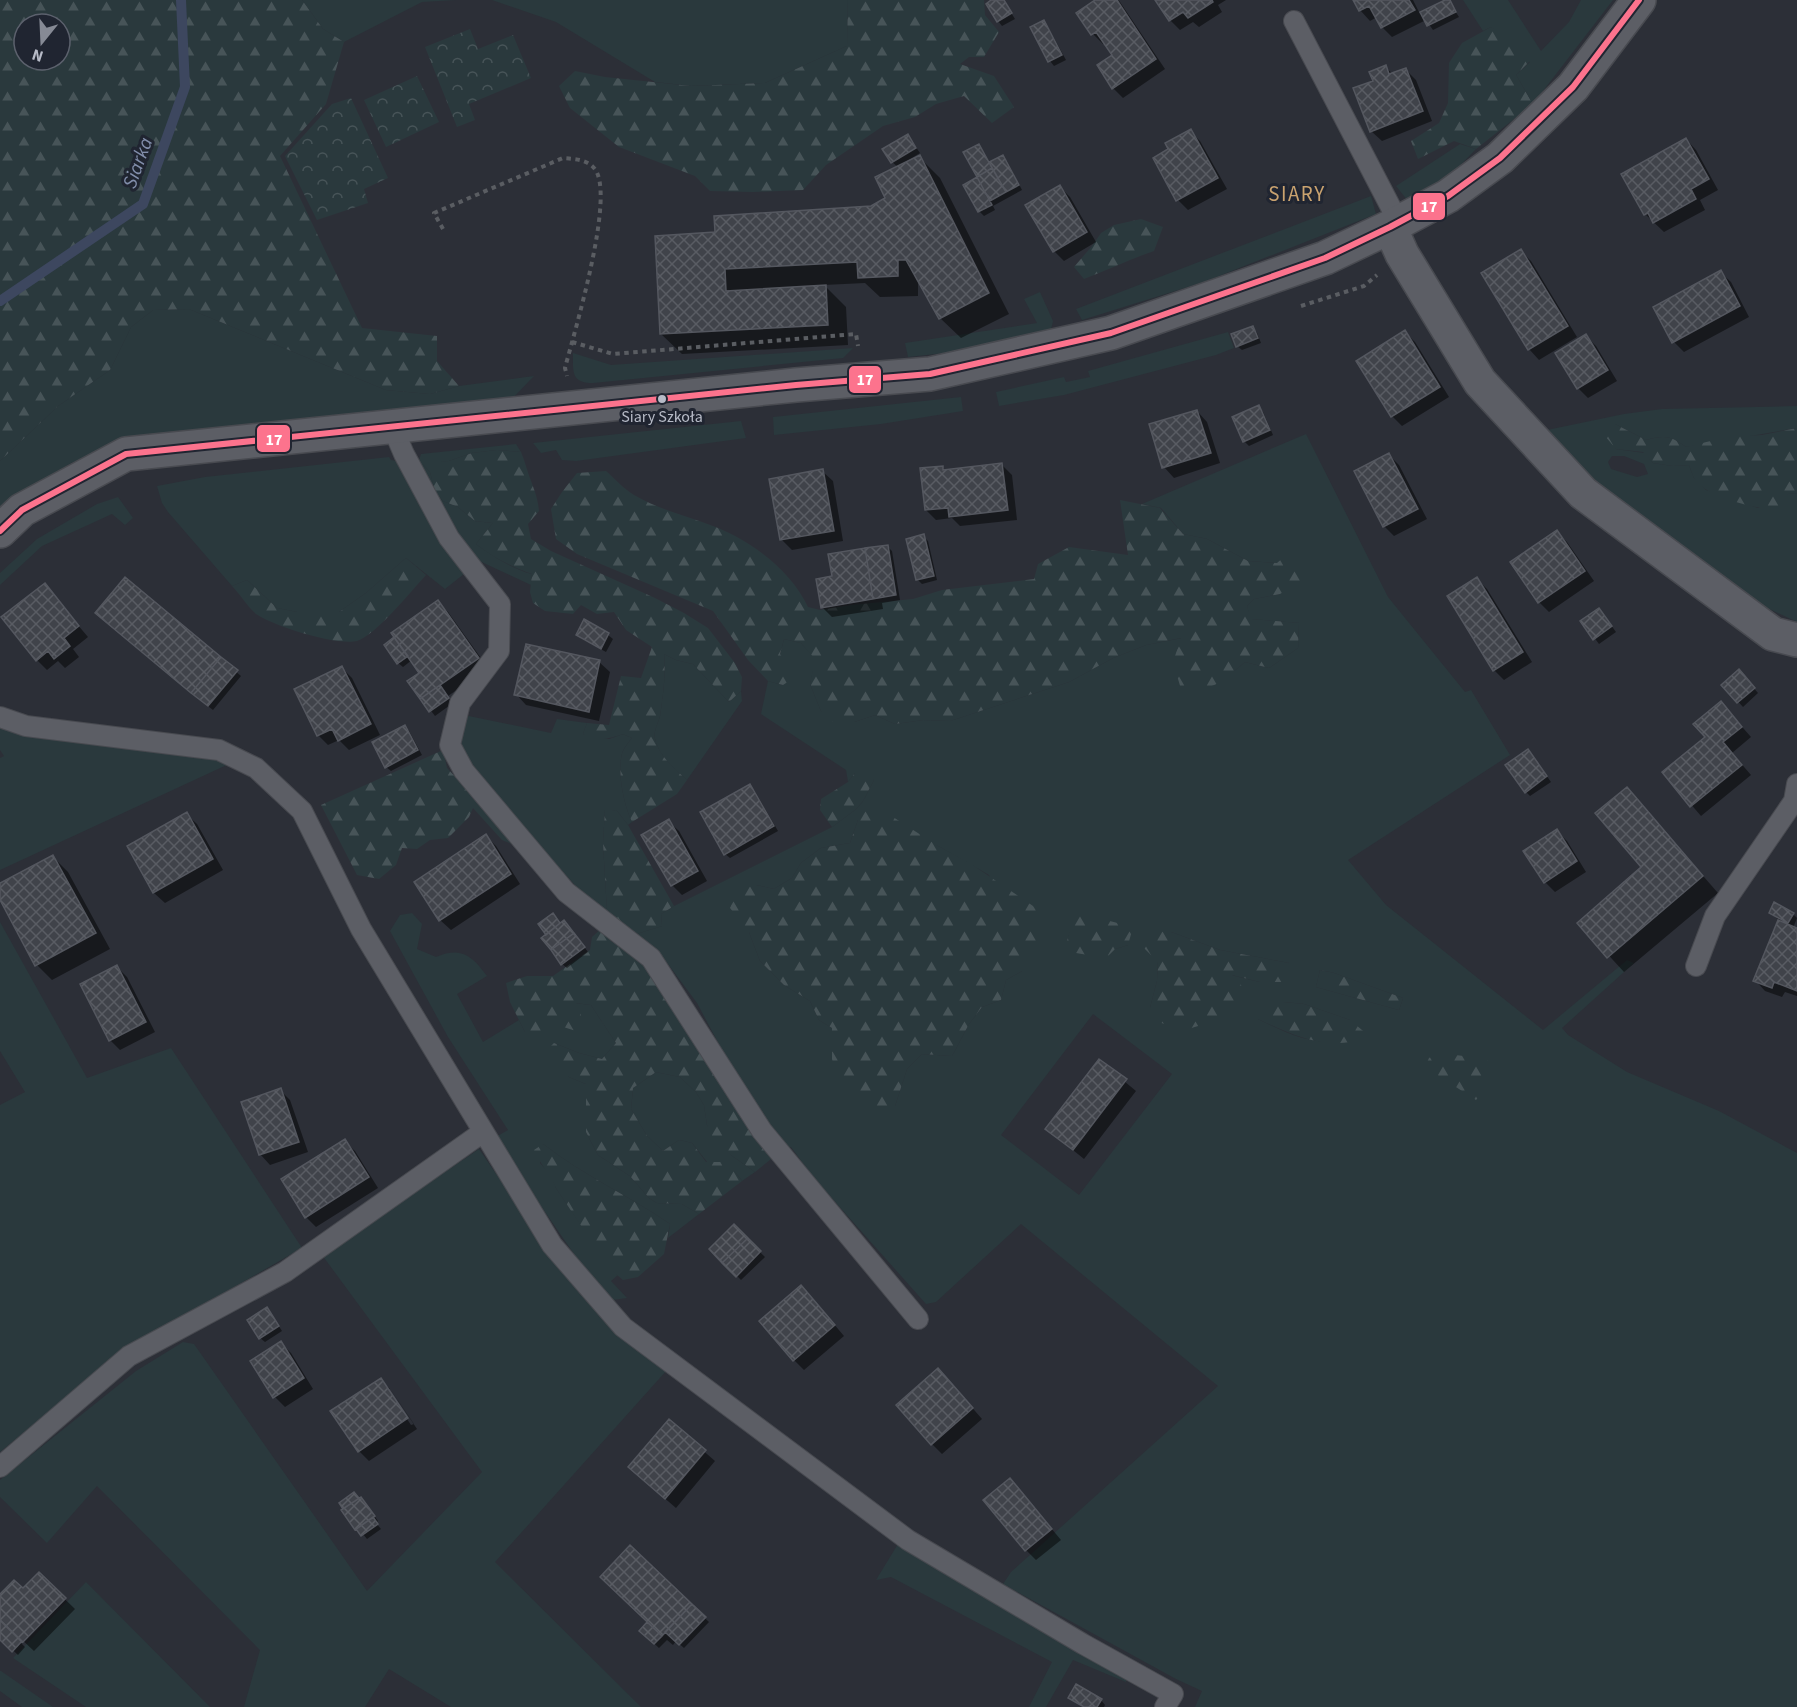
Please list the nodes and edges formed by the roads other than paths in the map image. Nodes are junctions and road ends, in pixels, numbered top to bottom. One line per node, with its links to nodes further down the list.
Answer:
1 (1639, 0): 3 (street)
2 (1294, 21): 3 (lane)
3 (1397, 235): 4 (street); 6 (street)
4 (392, 426): 5 (street); 11 (lane)
5 (0, 531)
6 (1797, 640)
7 (0, 717): 10 (lane)
8 (1797, 784): 9 (lane)
9 (1696, 966)
10 (483, 1132): 12 (lane); 13 (lane)
11 (918, 1319)
12 (0, 1467)
13 (1165, 1707)

